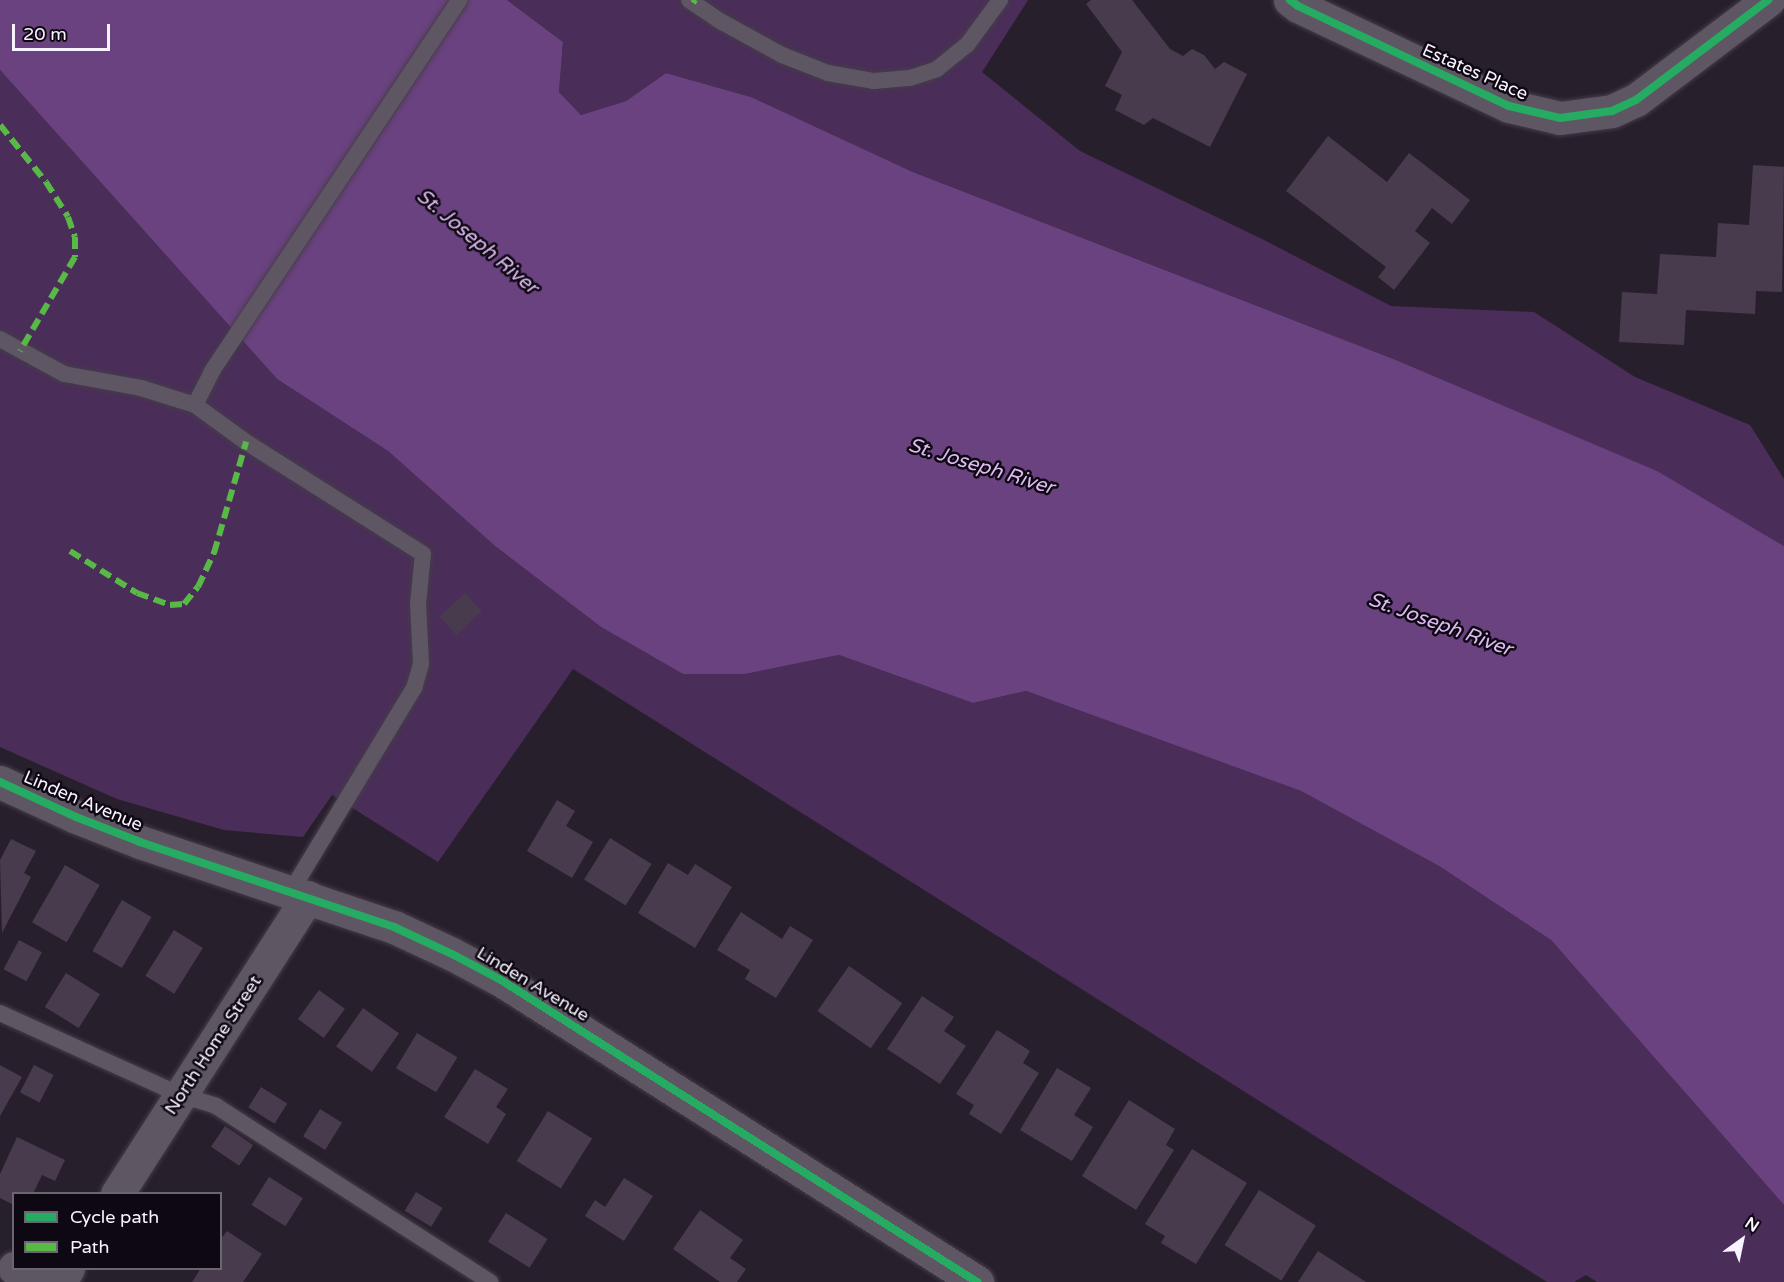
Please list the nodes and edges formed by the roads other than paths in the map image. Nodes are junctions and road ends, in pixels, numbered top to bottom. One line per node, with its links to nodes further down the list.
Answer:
1 (459, 0): 7 (lane)
2 (689, 0): 3 (lane)
3 (1000, 0)
4 (1290, 0): 5 (street, Estates Place)
5 (1768, 0)
6 (0, 339): 7 (lane)
7 (195, 405): 9 (lane)
8 (0, 782): 9 (street, Linden Avenue)
9 (299, 894): 11 (street, North Home Street); 16 (street, Linden Avenue)
10 (0, 1013): 11 (lane)
11 (181, 1095): 12 (street, North Home Street); 15 (lane)
12 (118, 1192)
13 (18, 1270): 14 (street)
14 (42, 1282)
15 (490, 1282)
16 (977, 1282)

